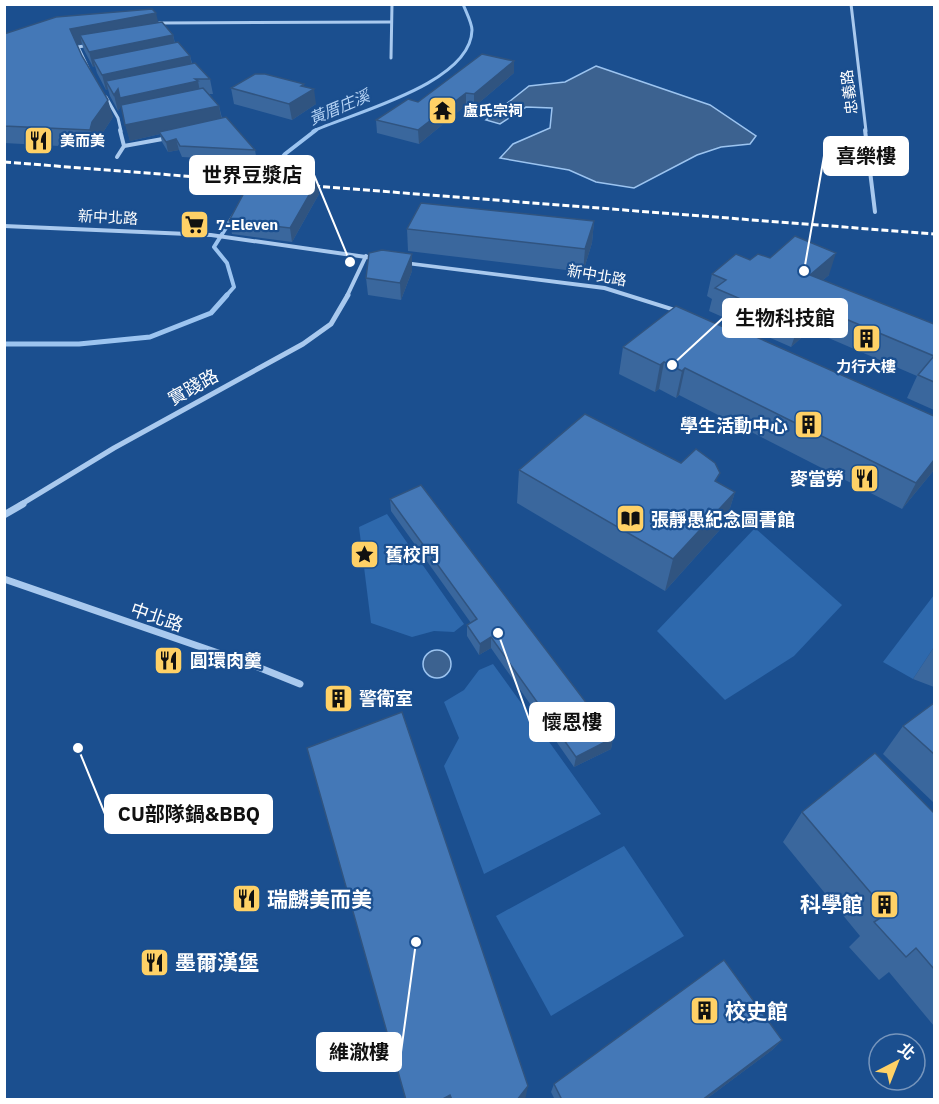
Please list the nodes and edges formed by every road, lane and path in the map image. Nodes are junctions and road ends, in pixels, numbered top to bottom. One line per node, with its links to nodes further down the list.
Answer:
1 (392, 4): 3 (street)
2 (851, 4): 14 (street, 忠義路)
3 (391, 22): 4 (street); 6 (street)
4 (159, 23)
5 (100, 43): 7 (street)
6 (391, 58)
7 (90, 71)
8 (115, 92): 10 (street)
9 (130, 115): 10 (street)
10 (118, 118): 12 (street)
11 (172, 137): 12 (street)
12 (124, 146): 13 (street)
13 (117, 156)
14 (875, 213)
15 (4, 225): 16 (street, 新中北路)
16 (366, 256): 17 (street, 新中北路); 18 (street, 實踐路)
17 (695, 316)
18 (4, 515)
19 (4, 579): 20 (street, 中北路)
20 (300, 684)

